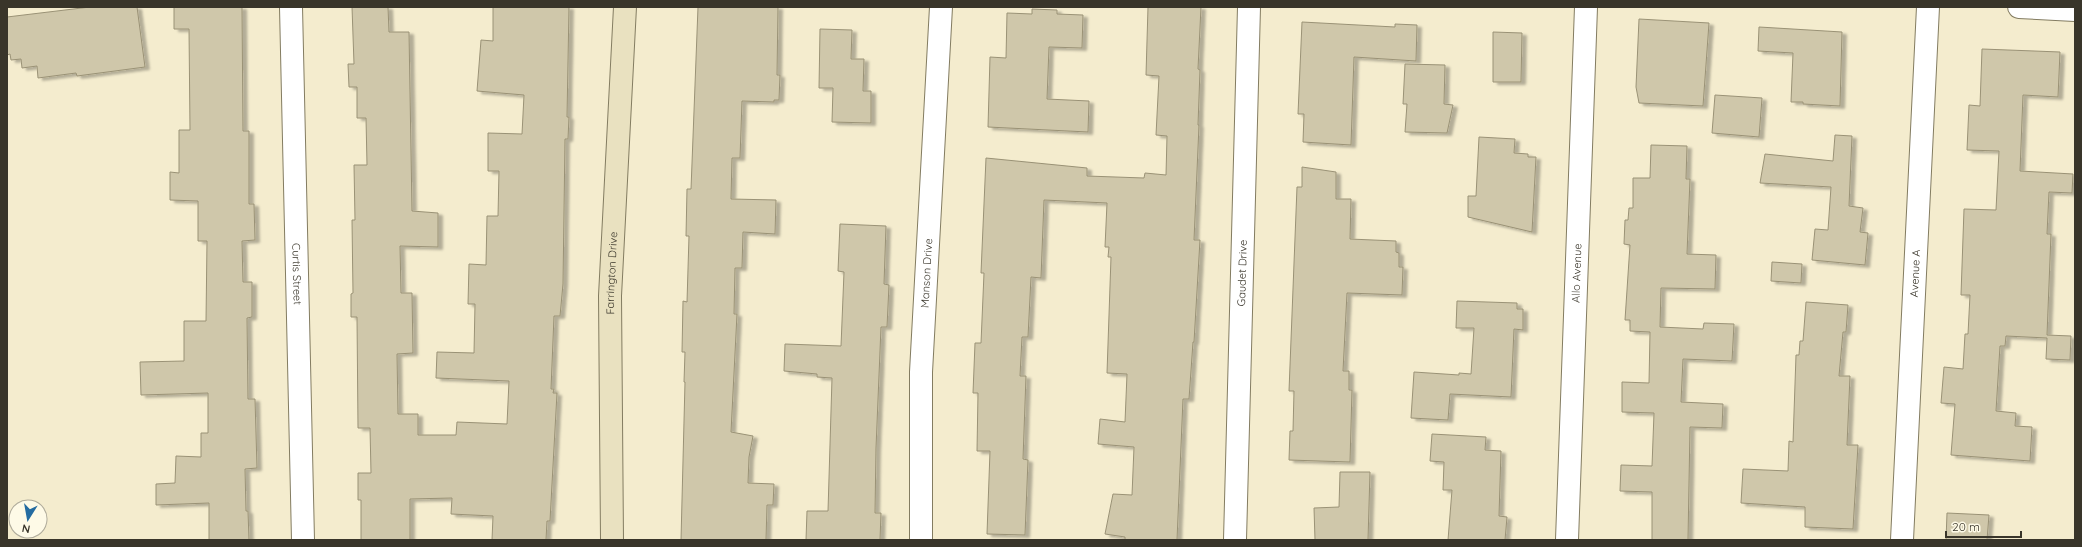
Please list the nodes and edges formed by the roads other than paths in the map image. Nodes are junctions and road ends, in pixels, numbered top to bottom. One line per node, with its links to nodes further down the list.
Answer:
1 (291, 7): 9 (street, Curtis Street)
2 (625, 7): 10 (street, Farrington Drive)
3 (941, 7): 11 (street, Manson Drive)
4 (1249, 7): 12 (street, Gaudet Drive)
5 (1586, 7): 13 (street, Allo Avenue)
6 (1928, 7): 14 (street, Avenue A)
7 (2019, 7): 8 (street)
8 (2075, 10)
9 (303, 540)
10 (612, 540)
11 (921, 540)
12 (1235, 540)
13 (1567, 540)
14 (1902, 540)

